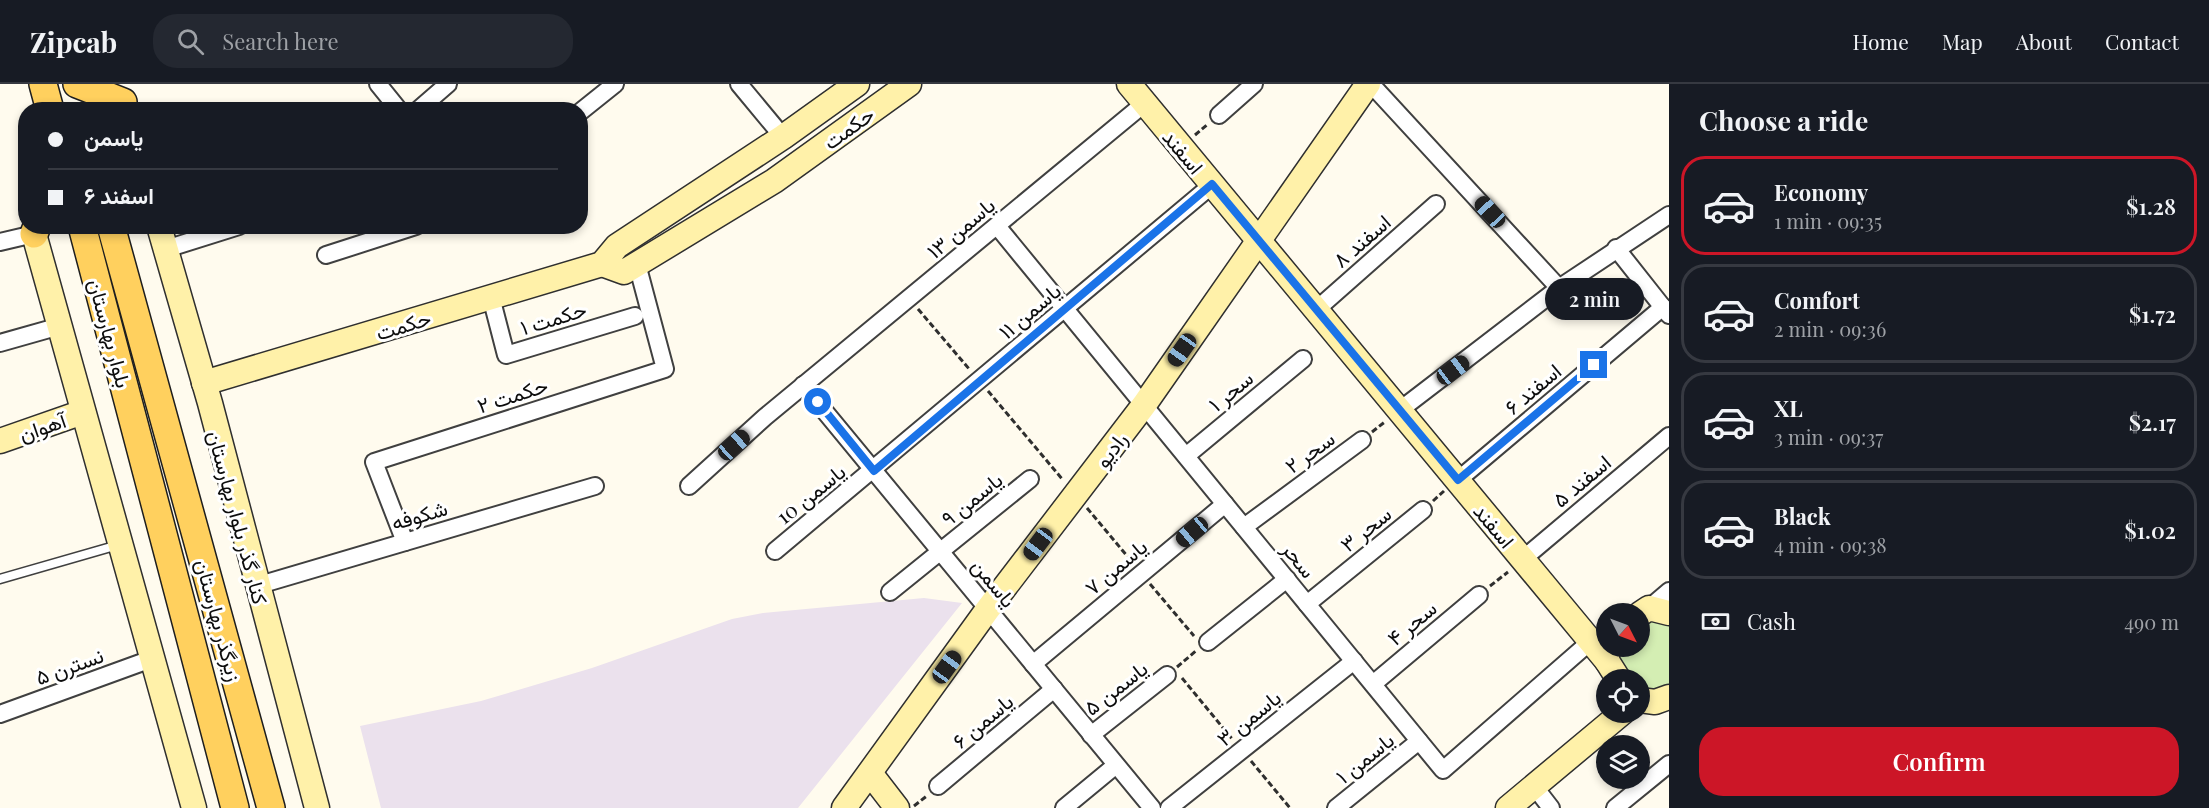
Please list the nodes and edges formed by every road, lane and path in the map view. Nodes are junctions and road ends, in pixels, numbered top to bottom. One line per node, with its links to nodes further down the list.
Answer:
1 (43, 84): 14 (main road)
2 (71, 84): 15 (main road)
3 (77, 84): 13 (main road)
4 (378, 84): 16 (street)
5 (448, 84): 17 (street)
6 (615, 84): 19 (street)
7 (739, 84): 21 (street)
8 (857, 84): 21 (street, حکمت)
9 (909, 84): 39 (street, حکمت)
10 (1129, 84): 18 (street, اسفند)
11 (1254, 84): 20 (street)
12 (1369, 84): 34 (street, رادیو); 40 (street)
13 (122, 98)
14 (48, 102)
15 (76, 102)
16 (393, 102)
17 (427, 102)
18 (1145, 103): 22 (street, اسفند); 26 (street, یاسمن ۱۳)
19 (588, 106)
20 (1219, 115): 22 (path)
21 (783, 137): 38 (street, حکمت)
22 (1182, 147): 23 (street, اسفند)
23 (1212, 184): 34 (street, اسفند); 43 (street, یاسمن ۱۱)
24 (1436, 204): 44 (street, اسفند ۸)
25 (1669, 215): 36 (street)
26 (997, 226): 42 (street, یاسمن ۱۳); 43 (street, سحر)
27 (24, 234): 35 (street)
28 (37, 234): 47 (street)
29 (84, 234): 58 (main road, بلوار بهارستان)
30 (113, 234): 56 (main road, بلوار بهارستان)
31 (188, 234): 33 (street)
32 (391, 234): 37 (street)
33 (162, 238): 51 (street, کنار گذر بلوار بهارستان)
34 (1259, 241): 44 (street, اسفند); 53 (street, رادیو)
35 (0, 242)
36 (1616, 248): 40 (street); 45 (street)
37 (326, 255)
38 (602, 264): 39 (street, حکمت); 41 (street, حکمت)
39 (637, 264): 71 (street, حکمت ۲)
40 (1559, 288): 54 (street)
41 (491, 297): 46 (street, حکمت ۱); 51 (street, حکمت)
42 (909, 298): 50 (path); 52 (street, یاسمن ۱۳)
43 (1065, 309): 50 (street, یاسمن ۱۱); 53 (street, سحر)
44 (1316, 310): 54 (street, اسفند)
45 (1666, 311): 64 (street, اسفند ۶)
46 (635, 316)
47 (60, 326): 48 (street); 55 (street)
48 (0, 343)
49 (1303, 359): 61 (street, سحر ۱)
50 (980, 381): 62 (street, یاسمن ۱۱); 67 (path)
51 (204, 383): 79 (street, کنار گذر بلوار بهارستان)
52 (803, 385): 62 (street, یاسمن); 66 (street, یاسمن ۱۳)
53 (1144, 405): 61 (street, سحر); 67 (street, رادیو)
54 (1400, 410): 59 (path, سحر ۲); 64 (street, اسفند)
55 (83, 412): 60 (street, آهوان); 72 (street)
56 (169, 432): 108 (main road, زیرگذر بهارستان)
57 (1669, 436): 75 (street, اسفند ۵)
58 (140, 440): 107 (main road, زیرگذر بهارستان)
59 (1362, 440): 70 (street, سحر ۲)
60 (0, 441)
61 (1186, 456): 68 (street, سحر)
62 (874, 471): 73 (street, یاسمن 10); 74 (street, یاسمن)
63 (1030, 479): 74 (street, یاسمن ۹)
64 (1458, 480): 69 (path); 75 (street, اسفند)
65 (595, 486): 71 (street, شکوفه)
66 (689, 486)
67 (1075, 494): 76 (path); 84 (street, رادیو)
68 (1225, 504): 70 (street, سحر); 76 (street, یاسمن ۷)
69 (1423, 510): 83 (street, سحر ۳)
70 (1244, 527): 78 (street, سحر)
71 (405, 542): 79 (street, شکوفه)
72 (121, 544): 77 (lane); 89 (street)
73 (776, 551)
74 (941, 552): 81 (street, یاسمن ۹); 84 (street, یاسمن)
75 (1523, 559): 82 (path); 87 (street, اسفند)
76 (1142, 573): 86 (path); 91 (street, یاسمن ۷)
77 (0, 579)
78 (1287, 579): 83 (street, سحر); 86 (street)
79 (256, 585): 109 (street, کنار گذر بلوار بهارستان)
80 (1669, 591): 85 (street)
81 (890, 592)
82 (1479, 595): 93 (street, سحر ۴)
83 (1307, 604): 90 (street, سحر)
84 (988, 609): 91 (street, یاسمن); 103 (street, رادیو)
85 (1652, 612)
86 (1205, 644): 92 (path)
87 (1596, 645)
88 (1606, 657): 100 (street, سحر)
89 (154, 658): 97 (street, نسترن ۵); 106 (street)
90 (1354, 661): 93 (street, سحر); 115 (street, یاسمن ۳)
91 (1033, 664): 94 (street, یاسمن)
92 (1167, 675): 99 (street, یاسمن ۵)
93 (1373, 684): 100 (street, سحر)
94 (1054, 689): 99 (street, یاسمن); 104 (street, یاسمن ۶)
95 (1669, 697): 96 (street)
96 (1650, 701)
97 (0, 714)
98 (1610, 723): 105 (street)
99 (1091, 735): 102 (street, یاسمن)
100 (1419, 741): 116 (street, یاسمن ۱)
101 (1669, 764): 119 (street)
102 (1116, 765): 113 (street); 114 (street, یاسمن)
103 (870, 773): 110 (street, رادیو); 111 (street)
104 (938, 786): 112 (path)
105 (1534, 786): 117 (street); 118 (street)
106 (194, 808)
107 (235, 808)
108 (271, 808)
109 (317, 808)
110 (844, 808)
111 (897, 808)
112 (912, 808)
113 (1064, 808)
114 (1152, 808)
115 (1169, 808)
116 (1336, 808)
117 (1508, 808)
118 (1551, 808)
119 (1615, 808)

